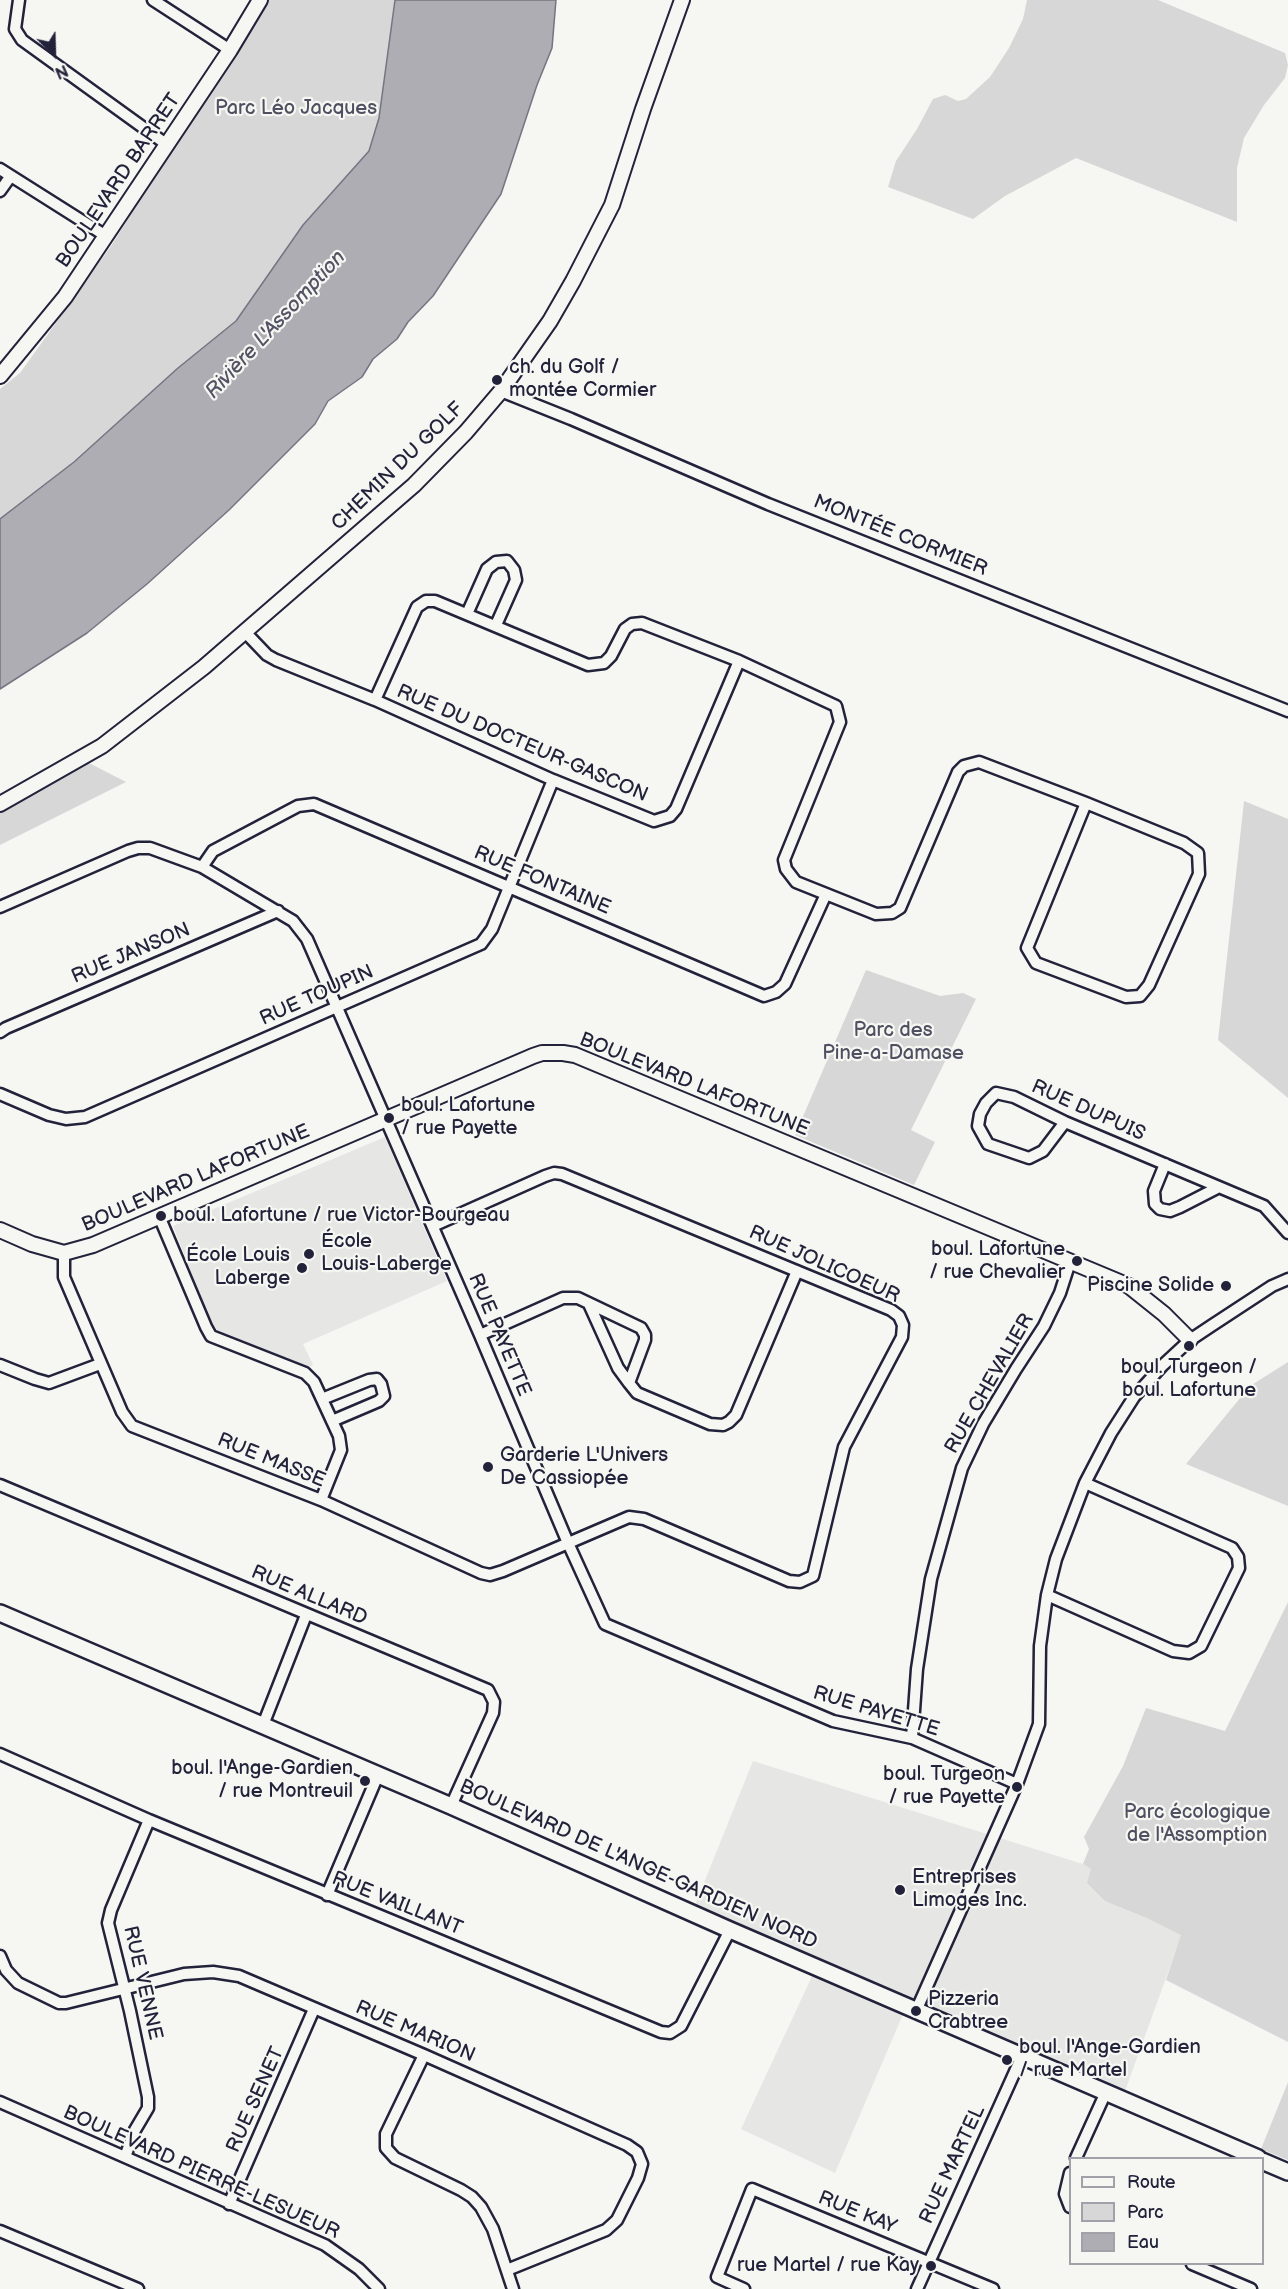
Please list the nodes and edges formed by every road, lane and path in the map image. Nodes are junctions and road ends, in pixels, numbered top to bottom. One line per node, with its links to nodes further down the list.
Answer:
1 (19, 0): 6 (street)
2 (153, 0): 5 (street)
3 (260, 0): 5 (street, BOULEVARD BARRET)
4 (682, 0): 12 (street, CHEMIN DU GOLF)
5 (230, 50): 6 (street, BOULEVARD BARRET)
6 (166, 144): 10 (street, BOULEVARD BARRET)
7 (0, 169): 8 (street)
8 (10, 177): 9 (street); 10 (street)
9 (0, 191)
10 (106, 236): 11 (street, BOULEVARD BARRET)
11 (0, 376)
12 (501, 391): 15 (street, CHEMIN DU GOLF); 18 (street, MONTÉE CORMIER)
13 (467, 614): 14 (street); 14 (street); 17 (street)
14 (496, 625): 16 (street)
15 (245, 632): 17 (street, RUE DU DOCTEUR-GASCON); 21 (street, CHEMIN DU GOLF)
16 (739, 661): 19 (street, RUE DU DOCTEUR-GASCON); 24 (street)
17 (375, 700): 19 (street, RUE DU DOCTEUR-GASCON)
18 (1288, 711)
19 (553, 780): 23 (street, RUE TOUPIN)
20 (1086, 803): 20 (street); 24 (street)
21 (0, 804)
22 (202, 867): 23 (street, RUE FONTAINE); 25 (street, RUE PAYETTE); 26 (street, RUE PAYETTE)
23 (510, 887): 24 (street, RUE FONTAINE); 27 (street, RUE TOUPIN)
24 (826, 894)
25 (0, 907)
26 (278, 911): 27 (street, RUE PAYETTE); 28 (street, RUE JANSON)
27 (337, 1007): 29 (street, RUE TOUPIN); 30 (street, RUE PAYETTE)
28 (0, 1032)
29 (0, 1094)
30 (385, 1119): 34 (street, BOULEVARD LAFORTUNE); 35 (street, RUE PAYETTE); 39 (street, BOULEVARD LAFORTUNE)
31 (1065, 1122): 31 (street, RUE DUPUIS); 32 (street, RUE DUPUIS)
32 (1165, 1164): 33 (street, RUE DUPUIS); 33 (street)
33 (1219, 1187): 37 (street, RUE DUPUIS)
34 (159, 1216): 38 (street, BOULEVARD LAFORTUNE); 48 (street)
35 (433, 1226): 40 (street, RUE JOLICOEUR); 43 (street, RUE PAYETTE)
36 (0, 1230): 38 (street, BOULEVARD LAFORTUNE)
37 (1288, 1233)
38 (64, 1253): 45 (street, RUE MASSE)
39 (1070, 1262): 44 (street, BOULEVARD LAFORTUNE); 58 (street, RUE CHEVALIER)
40 (797, 1271): 47 (street); 53 (street, RUE JOLICOEUR)
41 (1288, 1279): 44 (street)
42 (590, 1304): 43 (street); 47 (street); 47 (street)
43 (480, 1335): 53 (street, RUE PAYETTE)
44 (1190, 1340): 50 (street)
45 (100, 1364): 46 (street); 52 (street, RUE MASSE)
46 (0, 1365)
47 (629, 1383)
48 (322, 1399): 49 (street); 49 (street)
49 (332, 1421): 52 (street)
50 (1085, 1483): 54 (street); 54 (street)
51 (0, 1485): 56 (street, RUE ALLARD)
52 (321, 1500): 53 (street, RUE MASSE)
53 (568, 1543): 58 (street, RUE PAYETTE)
54 (1047, 1595): 61 (street)
55 (0, 1613): 57 (main road, BOULEVARD DE L'ANGE-GARDIEN NORD)
56 (306, 1615): 57 (street); 62 (street, RUE ALLARD)
57 (263, 1725): 60 (main road, BOULEVARD DE L'ANGE-GARDIEN NORD)
58 (912, 1738): 61 (street, RUE PAYETTE)
59 (0, 1754): 63 (street, RUE VAILLANT)
60 (378, 1775): 62 (main road, BOULEVARD DE L'ANGE-GARDIEN NORD); 64 (street)
61 (1017, 1784): 69 (street)
62 (451, 1806): 65 (main road, BOULEVARD DE L'ANGE-GARDIEN NORD)
63 (150, 1820): 64 (street, RUE VAILLANT); 67 (street, RUE VENNE)
64 (327, 1895): 65 (street, RUE VAILLANT)
65 (730, 1930): 69 (main road, BOULEVARD DE L'ANGE-GARDIEN NORD)
66 (0, 1956): 67 (street, RUE MARION)
67 (124, 1989): 68 (street, RUE MARION); 74 (street, RUE VENNE)
68 (315, 2009): 70 (street, RUE MARION); 81 (street, RUE SENET)
69 (916, 2011): 71 (main road, BOULEVARD DE L'ANGE-GARDIEN NORD)
70 (424, 2055): 85 (street); 85 (street, RUE MARION)
71 (1022, 2056): 72 (main road, BOULEVARD DE L'ANGE-GARDIEN NORD); 83 (street, RUE MARTEL)
72 (1106, 2092): 75 (street); 76 (main road, BOULEVARD DE L'ANGE-GARDIEN NORD)
73 (0, 2103): 74 (street, BOULEVARD PIERRE-LESUEUR)
74 (125, 2157): 81 (street, BOULEVARD PIERRE-LESUEUR)
75 (1076, 2157)
76 (1256, 2157)
77 (1264, 2160): 78 (main road)
78 (1288, 2172)
79 (1069, 2180): 80 (street)
80 (1069, 2203)
81 (229, 2204): 87 (street, BOULEVARD PIERRE-LESUEUR)
82 (0, 2230): 86 (street)
83 (929, 2261): 89 (street, RUE KAY); 90 (street, RUE MARTEL); 91 (street, RUE KAY)
84 (1194, 2265): 92 (street)
85 (507, 2270): 88 (street)
86 (138, 2289)
87 (380, 2289)
88 (513, 2289)
89 (744, 2289)
90 (917, 2289)
91 (993, 2289)
92 (1251, 2289)

